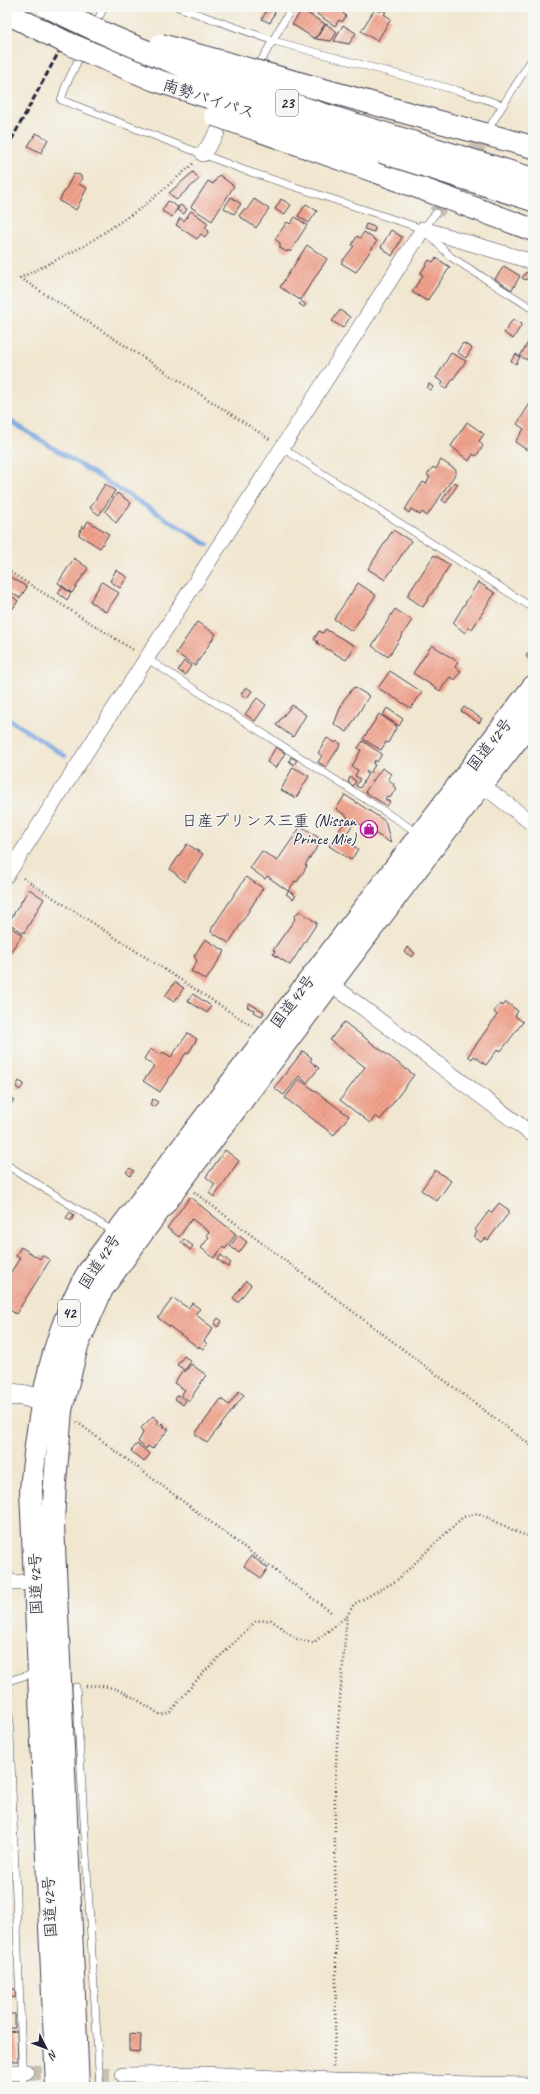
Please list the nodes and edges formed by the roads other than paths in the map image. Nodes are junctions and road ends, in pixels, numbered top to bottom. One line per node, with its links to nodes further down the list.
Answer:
1 (48, 7): 6 (highway, 南勢バイパス / 23, bridge)
2 (104, 7): 15 (lane)
3 (178, 7): 7 (lane)
4 (292, 7): 7 (lane)
5 (7, 13): 8 (highway, 南勢バイパス / 23, bridge)
6 (77, 22): 14 (highway, bridge); 16 (highway, 南勢バイパス / 23, bridge)
7 (274, 41): 10 (lane); 11 (lane)
8 (67, 43): 17 (highway, 南勢バイパス / 23, bridge); 20 (highway, bridge)
9 (533, 57): 11 (lane)
10 (262, 61)
11 (503, 105): 12 (lane)
12 (492, 123)
13 (217, 133): 15 (street)
14 (533, 147)
15 (203, 154): 19 (lane)
16 (533, 179)
17 (533, 200)
18 (436, 213): 19 (lane)
19 (423, 229): 21 (street); 22 (lane); 23 (street)
20 (533, 230)
21 (533, 262)
22 (533, 309)
23 (281, 447): 24 (lane); 25 (street)
24 (533, 608)
25 (146, 657): 30 (lane); 31 (street)
26 (533, 687): 30 (highway, 国道42号 / 42)
27 (533, 719): 28 (highway, 国道42号 / 42)
28 (482, 785): 29 (street); 30 (highway, 国道42号 / 42)
29 (533, 824)
30 (426, 840): 32 (highway, 国道42号 / 42); 35 (highway, 国道42号 / 42)
31 (9, 873)
32 (331, 984): 33 (street); 37 (highway, 国道42号 / 42)
33 (533, 1135)
34 (7, 1165): 35 (lane)
35 (116, 1234): 37 (highway, 国道42号 / 42)
36 (7, 1396): 37 (main road)
37 (52, 1406): 39 (highway, 国道42号 / 42); 46 (highway, 国道42号 / 42)
38 (7, 1578): 39 (street)
39 (34, 1582): 40 (highway, 国道42号 / 42)
40 (38, 1671): 43 (lane); 45 (highway, 国道42号 / 42)
41 (76, 1687): 47 (lane)
42 (123, 2075): 44 (street)
43 (19, 2076)
44 (533, 2085)
45 (57, 2087)
46 (78, 2087)
47 (100, 2087)

